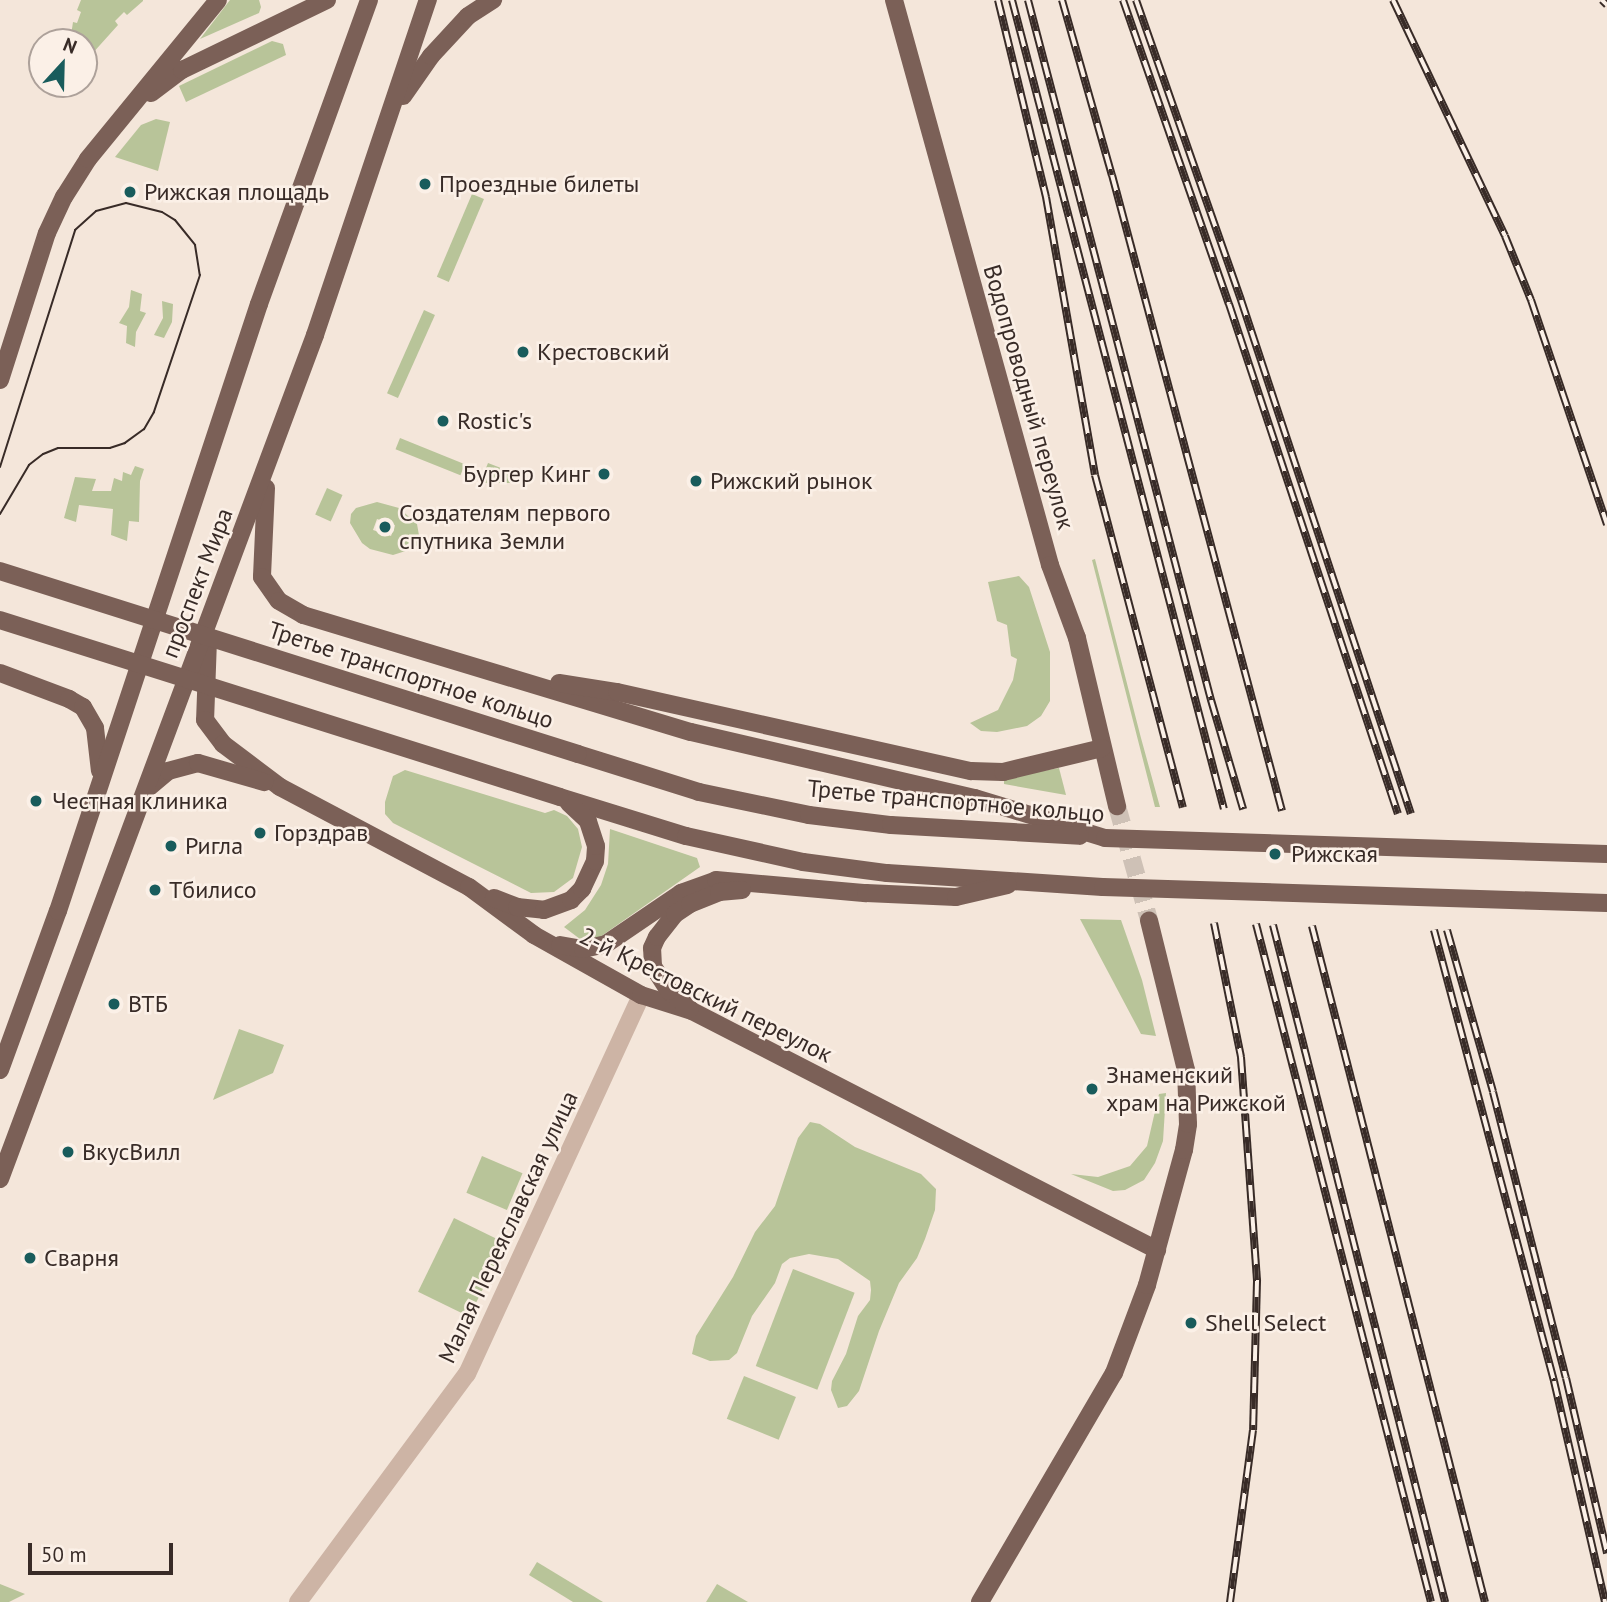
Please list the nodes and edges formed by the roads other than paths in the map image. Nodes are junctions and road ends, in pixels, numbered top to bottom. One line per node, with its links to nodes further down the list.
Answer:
1 (218, 0): 7 (main road)
2 (327, 0): 7 (main road)
3 (369, 0): 18 (main road, проспект Мира)
4 (428, 0): 8 (main road, проспект Мира)
5 (492, 0): 8 (main road)
6 (894, 0): 16 (main road, Водопроводный переулок)
7 (134, 106): 9 (main road)
8 (382, 140): 10 (main road, проспект Мира)
9 (0, 380)
10 (268, 462): 12 (main road, проспект Мира); 15 (main road)
11 (0, 571): 22 (main road, Третье транспортное кольцо, bridge)
12 (209, 619): 17 (main road, 2-й Крестовский переулок); 19 (main road, проспект Мира)
13 (0, 620): 20 (main road, bridge)
14 (0, 673): 18 (main road)
15 (510, 678): 16 (main road); 22 (main road)
16 (1102, 748): 21 (main road, Водопроводный переулок)
17 (280, 787): 19 (main road, 2-й Крестовский переулок); 25 (main road, 2-й Крестовский переулок)
18 (100, 788): 32 (main road, проспект Мира)
19 (145, 791): 33 (main road, проспект Мира)
20 (560, 797): 24 (main road); 25 (main road)
21 (1118, 806)
22 (1105, 838): 23 (main road, Третье транспортное кольцо, bridge)
23 (1607, 854)
24 (1022, 883): 26 (main road); 27 (main road, bridge)
25 (469, 887): 29 (main road, 2-й Крестовский переулок)
26 (790, 887): 29 (main road); 31 (main road)
27 (1607, 903)
28 (1149, 920): 34 (main road)
29 (543, 940): 30 (main road, 2-й Крестовский переулок)
30 (641, 995): 31 (main road, 2-й Крестовский переулок); 35 (street, Малая Переяславская улица)
31 (692, 1011): 34 (main road, 2-й Крестовский переулок)
32 (0, 1070)
33 (0, 1179)
34 (1157, 1250): 36 (main road)
35 (298, 1602)
36 (980, 1602)

